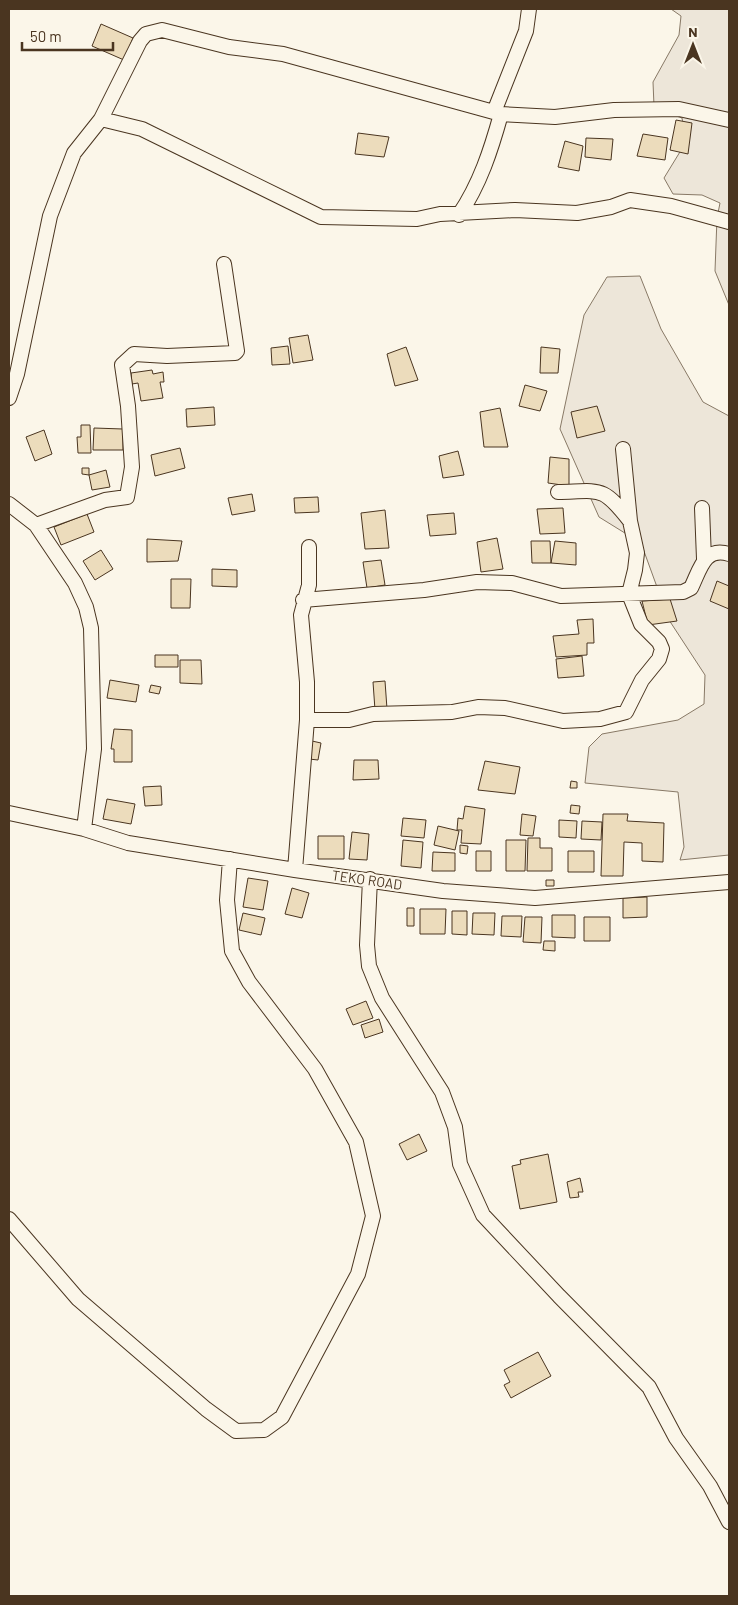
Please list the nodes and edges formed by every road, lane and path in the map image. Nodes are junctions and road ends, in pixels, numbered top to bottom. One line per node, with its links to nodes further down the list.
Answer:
1 (529, 9): 2 (street)
2 (498, 113): 3 (street); 4 (street); 5 (street)
3 (101, 119): 5 (street); 8 (street)
4 (729, 120)
5 (459, 215): 6 (street)
6 (729, 222)
7 (224, 264): 14 (street)
8 (9, 398)
9 (623, 449): 13 (street)
10 (558, 492): 13 (street)
11 (10, 507): 14 (street)
12 (702, 508): 17 (street)
13 (630, 521): 18 (street)
14 (36, 525): 22 (street)
15 (309, 547): 19 (street)
16 (729, 554): 17 (street)
17 (704, 559): 18 (street)
18 (629, 594): 19 (street); 20 (street)
19 (303, 600): 20 (street)
20 (307, 720): 24 (street)
21 (9, 813): 22 (street, TEKO ROAD)
22 (84, 829): 23 (street, TEKO ROAD)
23 (230, 859): 24 (street, TEKO ROAD); 27 (street)
24 (295, 870): 25 (street, TEKO ROAD)
25 (370, 879): 26 (street, TEKO ROAD); 28 (street)
26 (729, 882)
27 (9, 1219)
28 (729, 1520)

